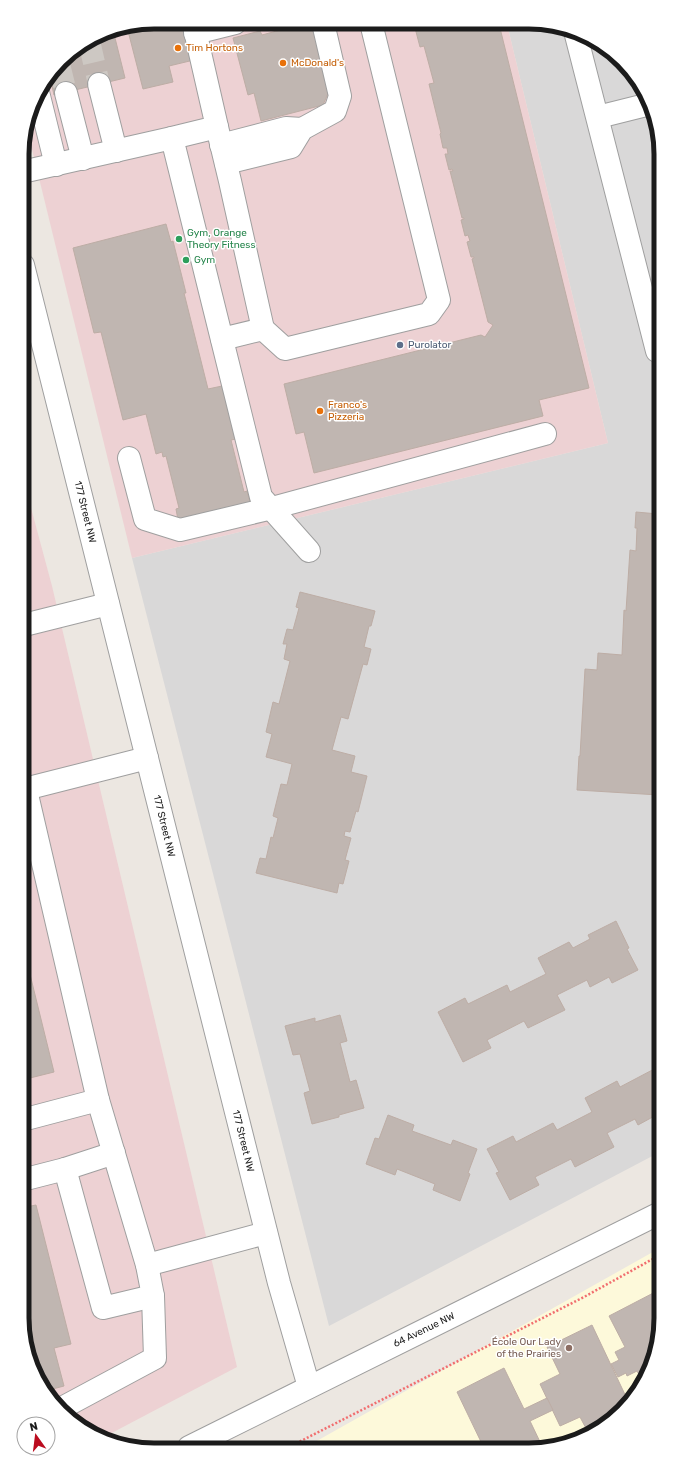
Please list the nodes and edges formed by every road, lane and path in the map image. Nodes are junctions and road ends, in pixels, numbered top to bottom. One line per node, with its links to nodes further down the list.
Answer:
1 (194, 29): 11 (street)
2 (323, 29): 11 (street)
3 (372, 29): 17 (street)
4 (583, 42): 9 (street)
5 (99, 84): 12 (street)
6 (66, 92): 13 (street)
7 (41, 102): 14 (street)
8 (644, 106): 9 (street)
9 (598, 117): 19 (street)
10 (172, 138): 11 (street); 12 (street); 18 (street)
11 (221, 145): 17 (street)
12 (116, 152): 13 (street)
13 (83, 159): 14 (street)
14 (56, 165): 15 (street)
15 (29, 171)
16 (29, 289): 24 (street, 177 Street NW)
17 (263, 329): 18 (street)
18 (222, 339): 22 (street)
19 (654, 339)
20 (545, 434): 22 (street)
21 (129, 458): 22 (street)
22 (272, 508): 23 (street)
23 (309, 551)
24 (108, 604): 25 (street); 26 (street, 177 Street NW)
25 (29, 624)
26 (147, 758): 27 (street); 35 (street, 177 Street NW)
27 (29, 787)
28 (29, 805): 29 (street)
29 (98, 1100): 30 (street); 31 (street)
30 (29, 1117)
31 (114, 1153): 32 (street); 37 (street)
32 (65, 1169): 33 (street); 38 (street)
33 (29, 1178)
34 (654, 1216): 39 (street, 64 Avenue NW)
35 (266, 1233): 37 (street); 39 (street, 177 Street NW)
36 (654, 1258): 42 (path)
37 (147, 1266): 38 (street)
38 (153, 1296): 40 (street)
39 (309, 1387): 41 (street, 64 Avenue NW)
40 (66, 1406)
41 (197, 1443)
42 (297, 1443)

